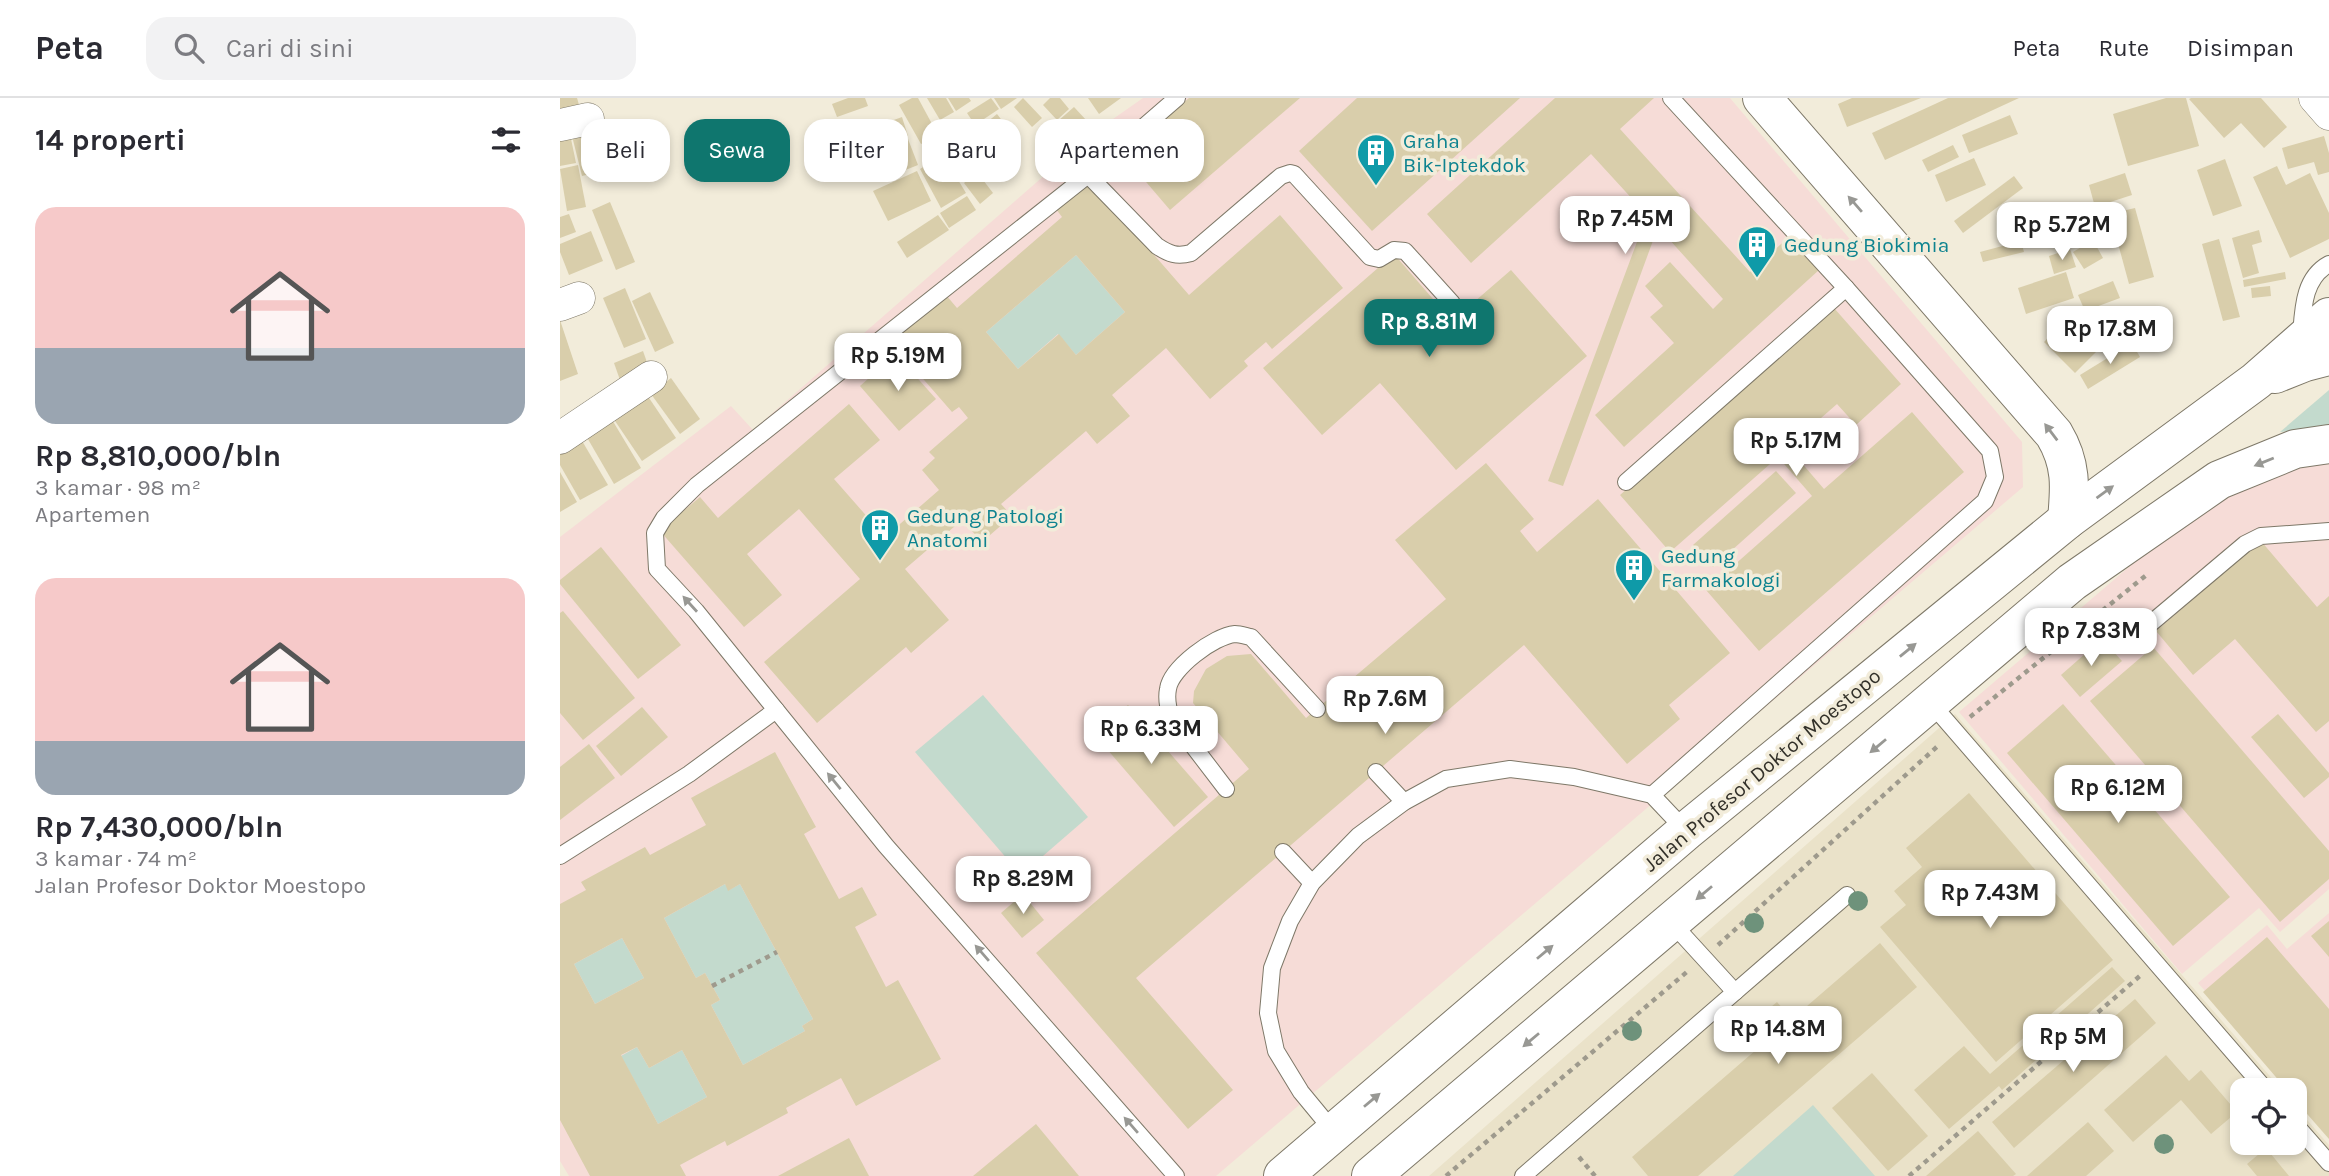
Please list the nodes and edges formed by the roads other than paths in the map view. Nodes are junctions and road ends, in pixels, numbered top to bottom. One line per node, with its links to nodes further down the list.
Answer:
1 (1177, 98): 6 (lane)
2 (1671, 98): 10 (lane)
3 (1762, 98): 18 (main road, one-way to 3)
4 (2315, 98): 5 (street)
5 (2329, 114)
6 (1152, 119)
7 (1078, 182): 23 (lane, one-way to 7)
8 (1096, 182): 11 (lane)
9 (2329, 264): 13 (lane)
10 (1846, 288): 17 (lane); 26 (lane)
11 (1452, 303)
12 (2329, 317): 13 (main road)
13 (2315, 349): 18 (main road, Jalan Profesor Doktor Moestopo, one-way to 13)
14 (651, 377): 15 (street)
15 (560, 438)
16 (2329, 444): 21 (main road, one-way to 21)
17 (1626, 482)
18 (2067, 520): 28 (main road, Jalan Profesor Doktor Moestopo, one-way to 18)
19 (2329, 531): 20 (lane)
20 (2137, 635)
21 (1930, 702): 33 (main road, one-way to 33); 35 (lane)
22 (1317, 709): 25 (lane)
23 (776, 710): 30 (lane); 39 (lane, one-way to 23)
24 (1376, 772): 27 (lane)
25 (1226, 789)
26 (1652, 795): 27 (lane); 28 (lane)
27 (1404, 802): 31 (lane)
28 (1686, 831): 36 (main road, Jalan Profesor Doktor Moestopo, one-way to 28)
29 (1283, 852): 31 (lane)
30 (560, 856)
31 (1312, 883): 36 (lane)
32 (1847, 895): 34 (lane)
33 (1671, 922): 34 (lane); 41 (main road, one-way to 41)
34 (1734, 992): 42 (lane)
35 (2256, 1078)
36 (1334, 1132): 40 (main road, Jalan Profesor Doktor Moestopo)
37 (2307, 1138): 38 (lane)
38 (2329, 1163)
39 (1173, 1175)
40 (1283, 1176)
41 (1371, 1176)
42 (1523, 1176)

